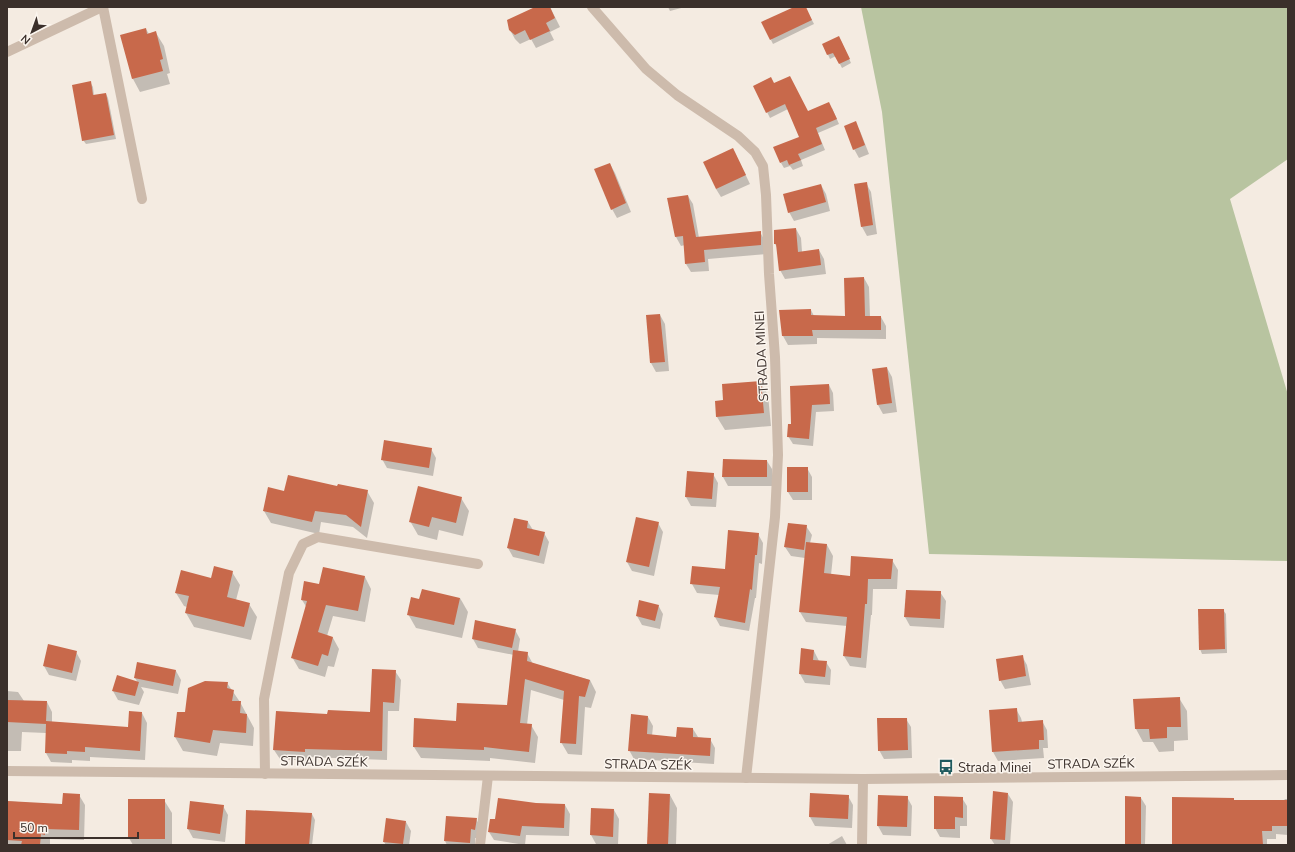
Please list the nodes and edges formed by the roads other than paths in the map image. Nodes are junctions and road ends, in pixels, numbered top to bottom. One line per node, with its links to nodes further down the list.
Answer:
1 (102, 7): 3 (street); 4 (street)
2 (592, 7): 10 (street, STRADA MINEI)
3 (7, 52)
4 (142, 199)
5 (478, 564): 7 (street)
6 (7, 771): 7 (street, STRADA SZÉK)
7 (265, 774): 9 (street, STRADA SZÉK)
8 (1288, 775): 11 (street, STRADA SZÉK)
9 (488, 776): 10 (street, STRADA SZÉK); 12 (street)
10 (746, 778): 11 (street, STRADA SZÉK)
11 (863, 779): 13 (street)
12 (480, 845)
13 (862, 845)

